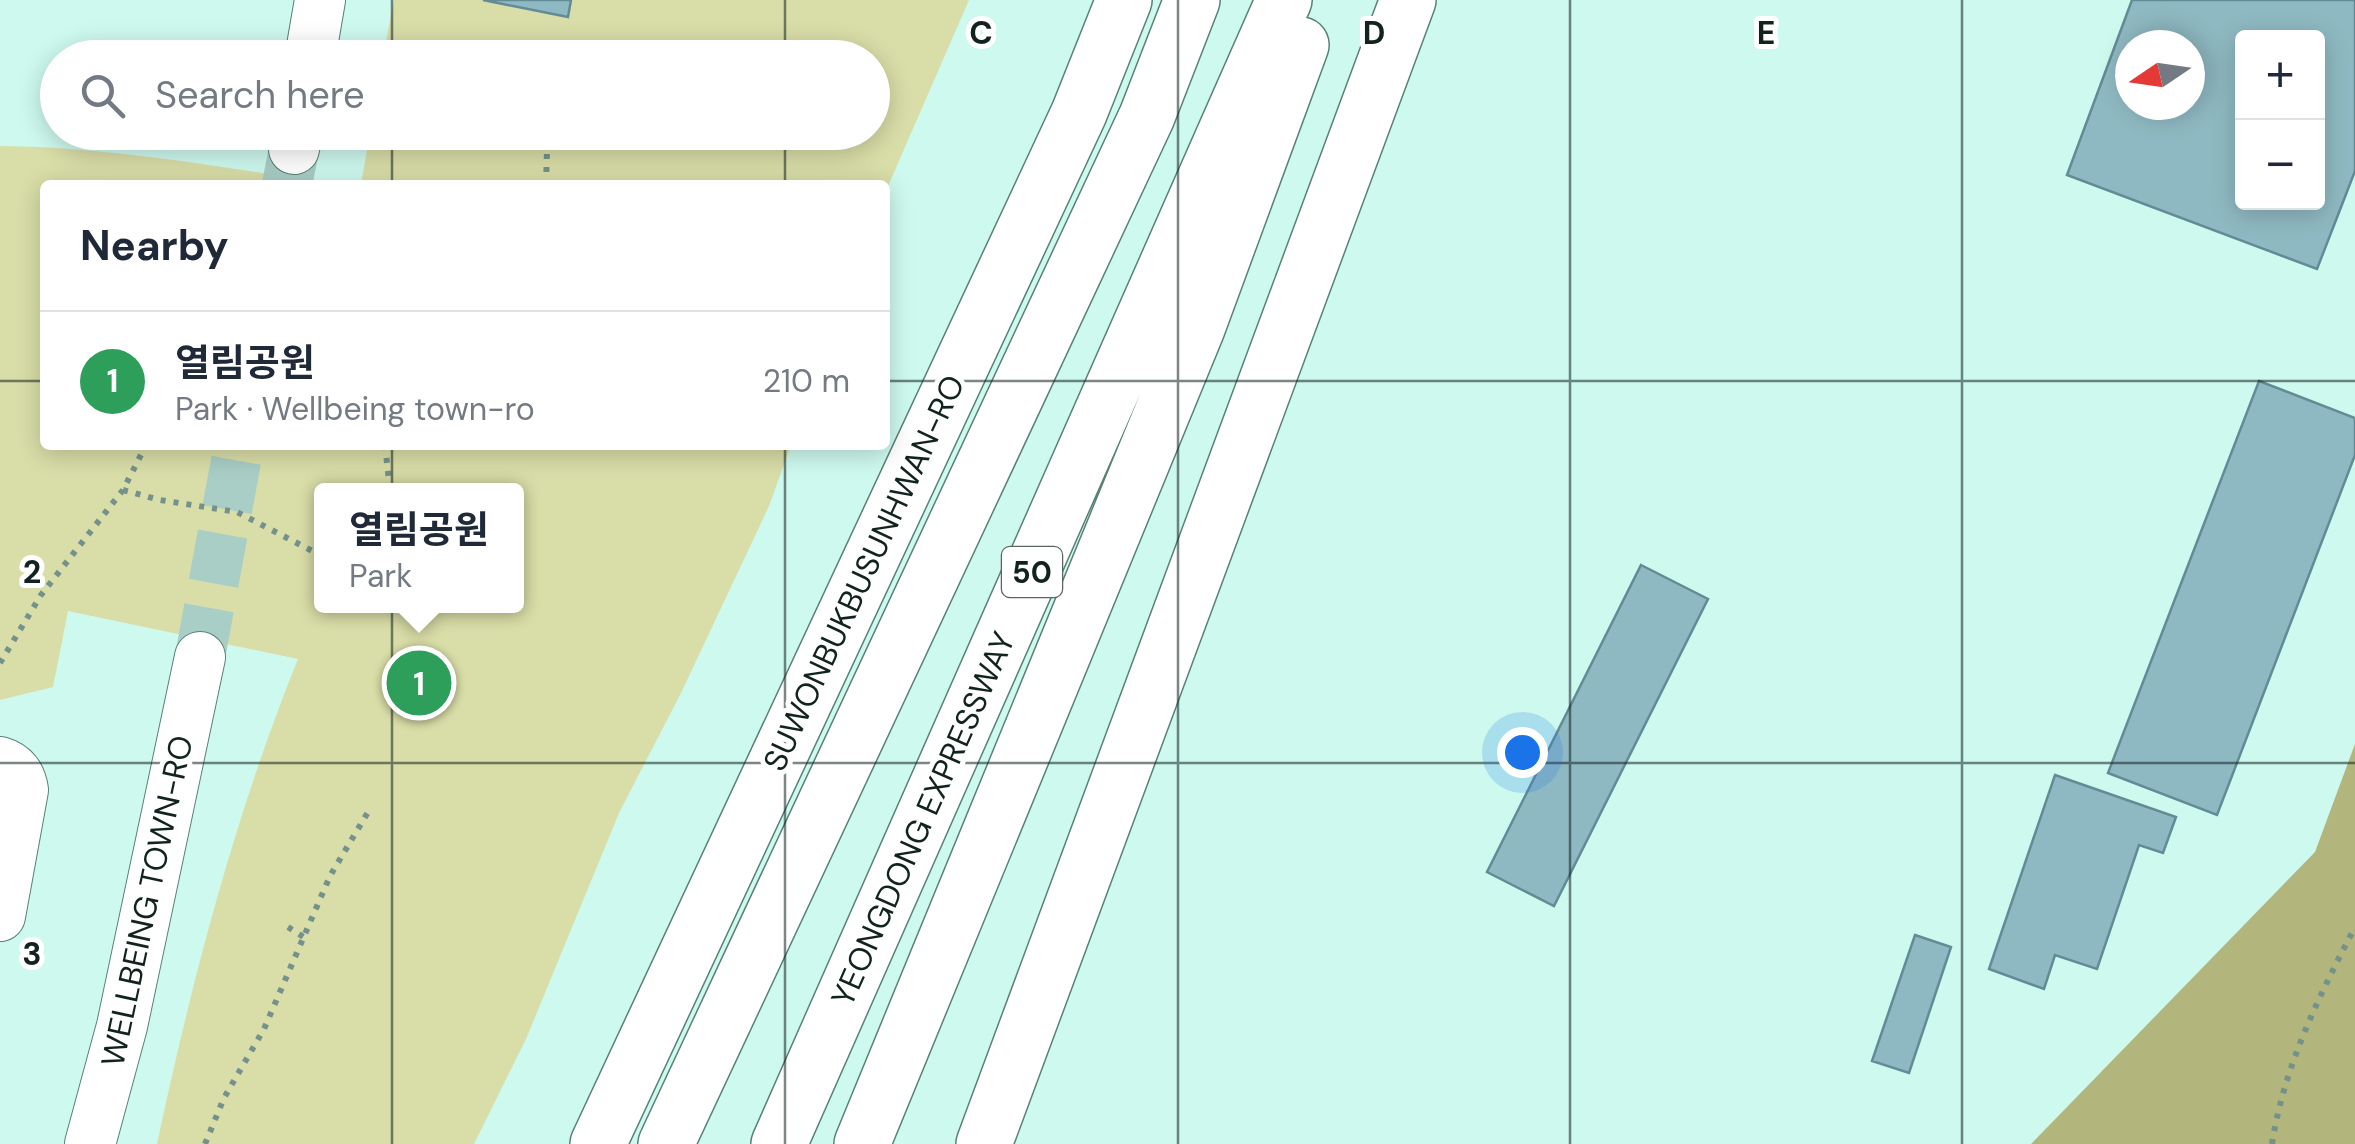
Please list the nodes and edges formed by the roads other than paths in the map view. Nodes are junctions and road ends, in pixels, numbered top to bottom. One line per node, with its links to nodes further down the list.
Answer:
1 (320, 0): 7 (street)
2 (1124, 0): 12 (highway, SUWONBUKBUSUNHWAN-RO)
3 (1192, 0): 13 (highway, SUWONBUKBUSUNHWAN-RO)
4 (1284, 0): 14 (highway, YEONGDONG EXPRESSWAY / 50)
5 (1317, 0): 15 (highway, YEONGDONG EXPRESSWAY / 50)
6 (1408, 0): 16 (highway)
7 (313, 40)
8 (200, 658): 11 (street, WELLBEING TOWN-RO)
9 (0, 762): 10 (street)
10 (0, 916)
11 (90, 1144)
12 (598, 1144)
13 (666, 1144)
14 (779, 1144)
15 (862, 1144)
16 (984, 1144)

